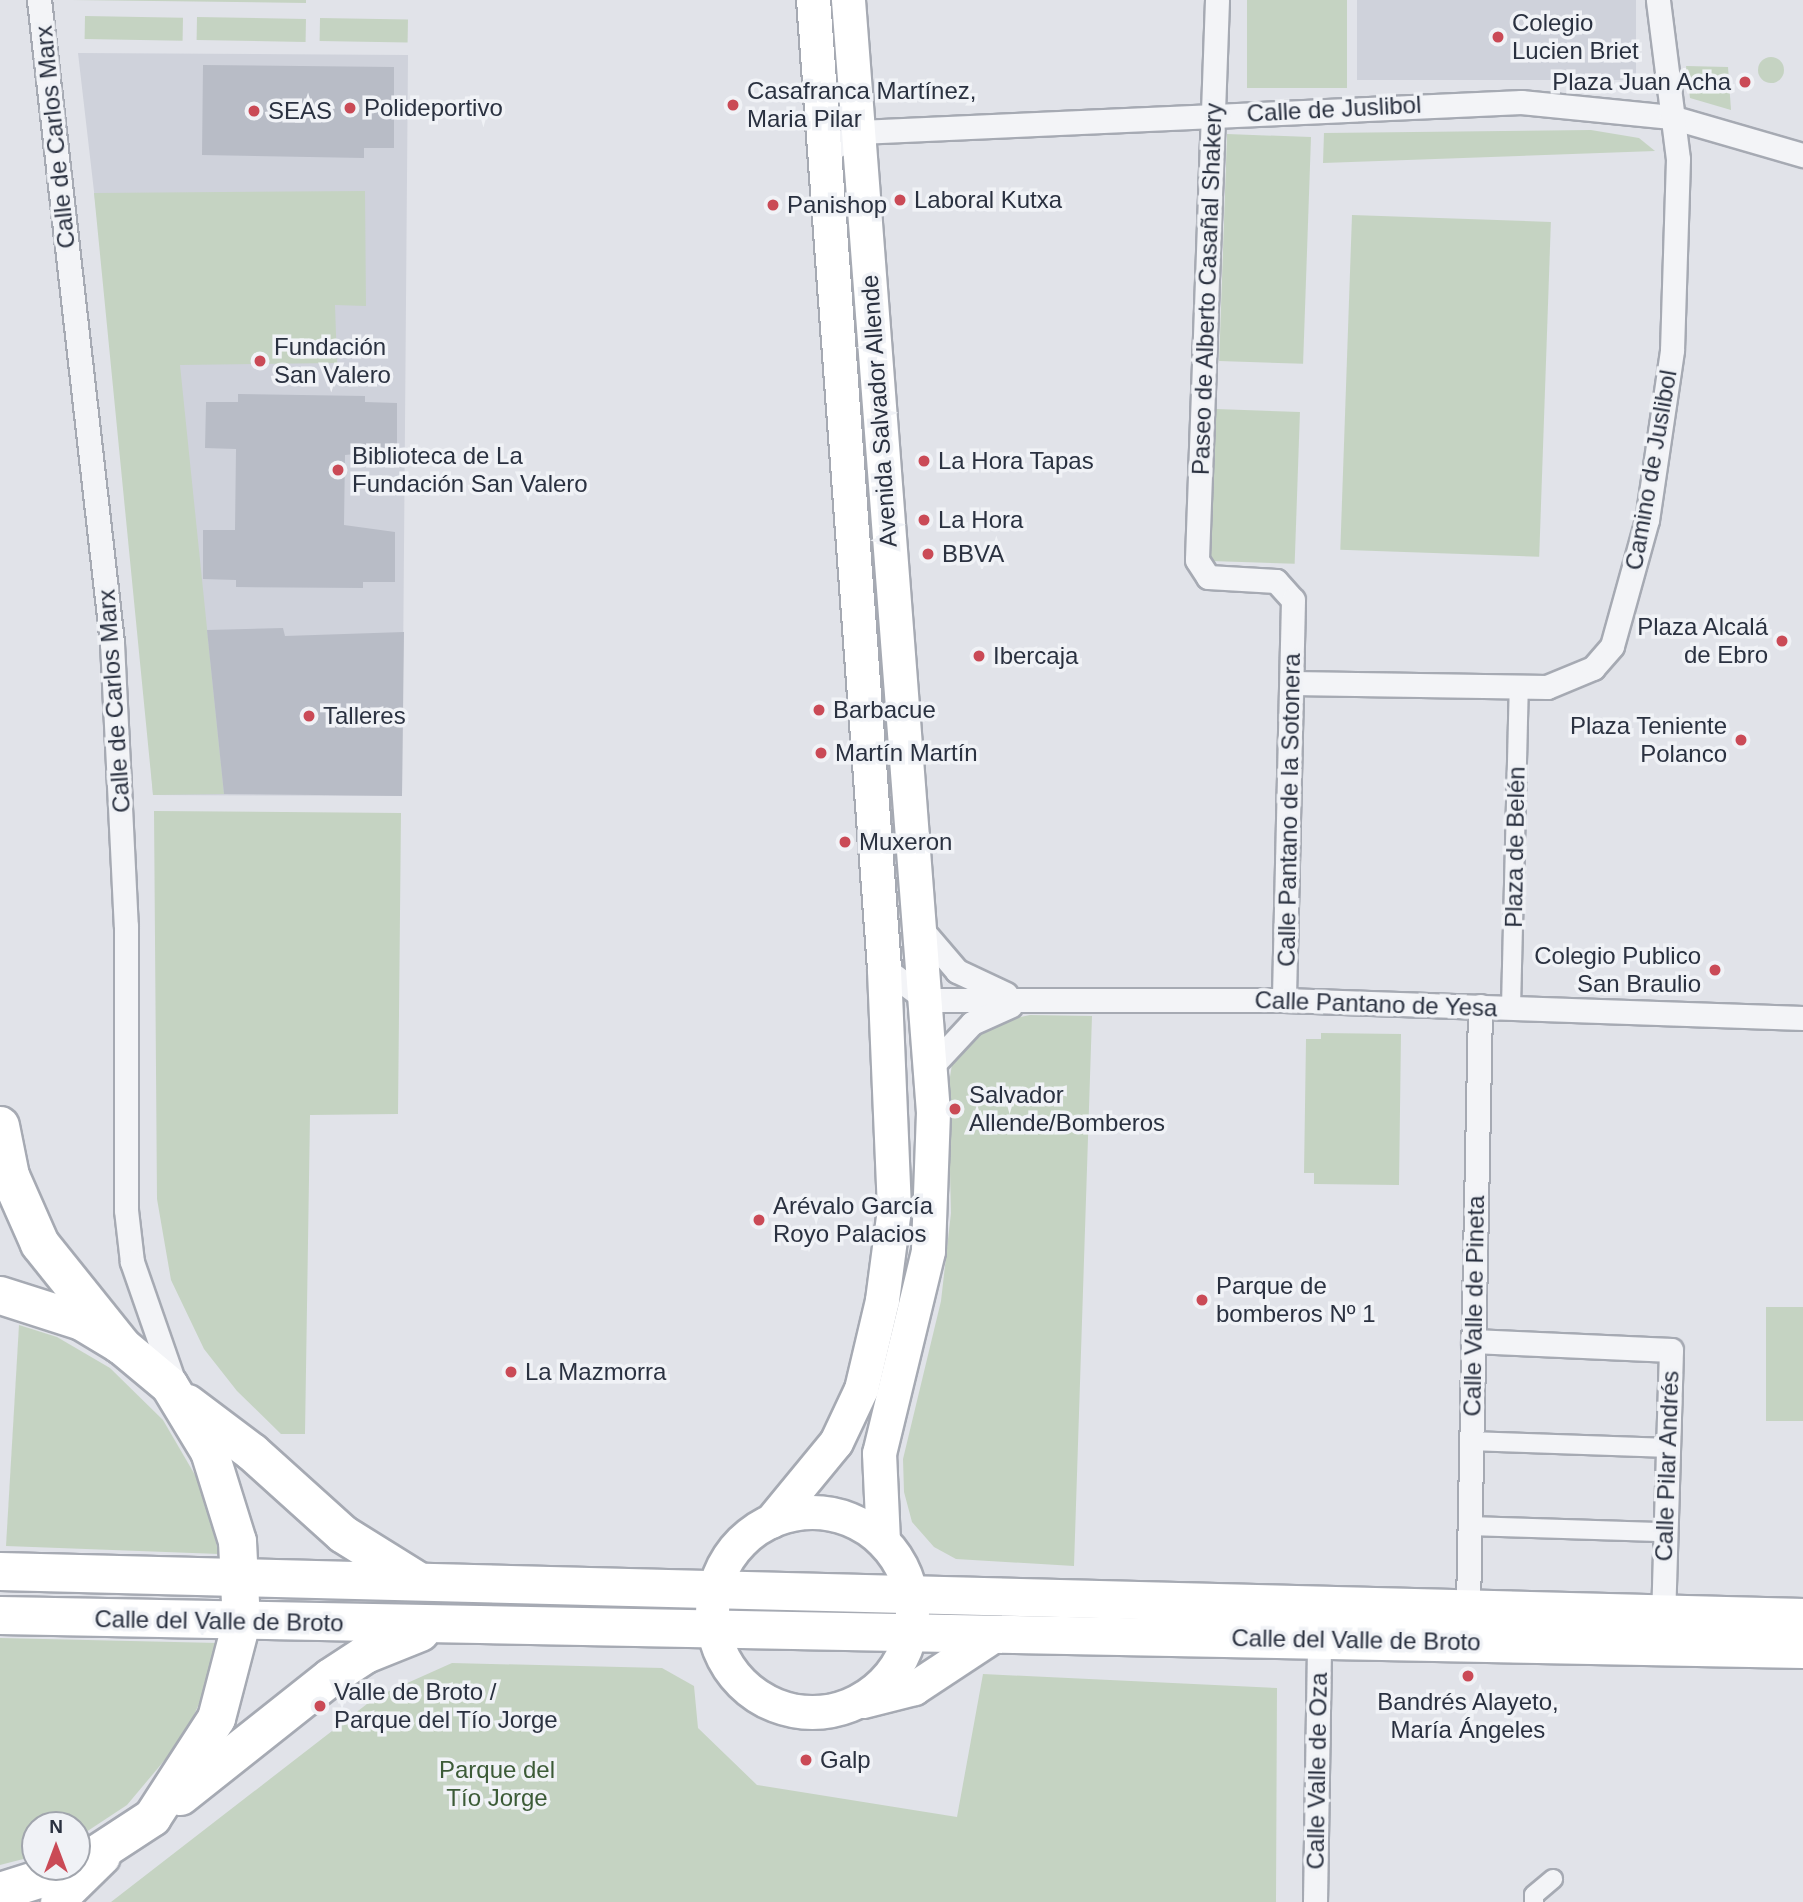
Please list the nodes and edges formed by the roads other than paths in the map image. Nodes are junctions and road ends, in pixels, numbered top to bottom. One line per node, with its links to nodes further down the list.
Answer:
1 (40, 0): 29 (street, Calle de Carlos Marx)
2 (813, 0): 9 (main road, Avenida Salvador Allende)
3 (848, 0): 8 (main road, Avenida Salvador Allende)
4 (1217, 0): 6 (street, Paseo de Alberto Casañal Shakery)
5 (1658, 0): 7 (street, Camino de Juslibol)
6 (1213, 114): 7 (street, Calle de Juslibol); 8 (street, Calle de Juslibol); 11 (street, Paseo de Alberto Casañal Shakery)
7 (1671, 117): 10 (street, Calle de Juslibol); 14 (street, Camino de Juslibol)
8 (859, 132): 9 (street); 15 (main road, Avenida Salvador Allende)
9 (825, 153): 12 (main road, Avenida Salvador Allende)
10 (1803, 155)
11 (1294, 620): 13 (street, Calle Pantano de la Sotonera)
12 (861, 674): 15 (street); 17 (main road, Avenida Salvador Allende)
13 (1292, 684): 14 (street, Camino de Juslibol); 20 (street, Calle Pantano de la Sotonera)
14 (1519, 687): 22 (street, Plaza de Belén)
15 (898, 690): 16 (main road, Avenida Salvador Allende)
16 (918, 916): 18 (main road, Avenida Salvador Allende); 19 (street, Calle Pantano de Yesa)
17 (884, 968): 18 (street); 32 (main road, Avenida Salvador Allende)
18 (924, 998): 19 (street, Calle Pantano de Yesa); 24 (main road, Avenida Salvador Allende)
19 (1033, 1000): 20 (street, Calle Pantano de Yesa); 24 (street, Calle Pantano de Yesa)
20 (1284, 1000): 21 (street, Calle Pantano de Yesa)
21 (1480, 1006): 22 (street, Calle Pantano de Yesa); 27 (street, Calle Valle de Pineta)
22 (1511, 1007): 23 (street, Calle Pantano de Yesa)
23 (1803, 1018)
24 (930, 1068): 35 (main road, Avenida Salvador Allende)
25 (0, 1126): 28 (highway)
26 (0, 1295): 28 (main road)
27 (1473, 1341): 30 (street, Calle Valle de Pineta); 31 (street, Calle Pilar Andrés)
28 (121, 1345): 29 (main road)
29 (180, 1399): 37 (main road); 38 (main road)
30 (1471, 1441): 31 (street); 33 (street, Calle Valle de Pineta)
31 (1668, 1448): 34 (street, Calle Pilar Andrés)
32 (771, 1521): 35 (main road); 39 (main road)
33 (1470, 1526): 34 (street); 41 (street, Calle Valle de Pineta)
34 (1665, 1532): 42 (street, Calle Pilar Andrés)
35 (883, 1541): 40 (main road)
36 (0, 1571): 37 (main road, Calle del Valle de Broto)
37 (242, 1579): 38 (main road, Calle del Valle de Broto); 45 (main road)
38 (418, 1581): 39 (main road, Calle del Valle de Broto)
39 (714, 1589): 40 (main road, Calle del Valle de Broto); 47 (main road)
40 (911, 1592): 41 (main road, Calle del Valle de Broto); 48 (main road)
41 (1468, 1606): 42 (main road, Calle del Valle de Broto)
42 (1663, 1613): 44 (main road, Calle del Valle de Broto)
43 (0, 1615): 45 (main road, Calle del Valle de Broto)
44 (1803, 1617)
45 (241, 1622): 46 (main road, Calle del Valle de Broto); 53 (main road)
46 (437, 1626): 47 (main road, Calle del Valle de Broto); 53 (main road, Calle del Valle de Broto)
47 (714, 1630): 48 (main road, Calle del Valle de Broto); 52 (main road)
48 (910, 1635): 49 (main road, Calle del Valle de Broto); 52 (main road)
49 (994, 1635): 50 (main road, Calle del Valle de Broto); 52 (main road)
50 (1319, 1639): 51 (main road, Calle del Valle de Broto); 60 (street, Calle Valle de Oza)
51 (1803, 1649)
52 (857, 1702)
53 (152, 1817): 54 (main road, Calle del Valle de Broto)
54 (115, 1846): 55 (main road, Calle del Valle de Broto); 59 (main road)
55 (91, 1859)
56 (1553, 1880): 61 (street)
57 (32, 1881): 58 (main road, Calle del Valle de Broto)
58 (0, 1891)
59 (57, 1902)
60 (1315, 1902)
61 (1534, 1902)

